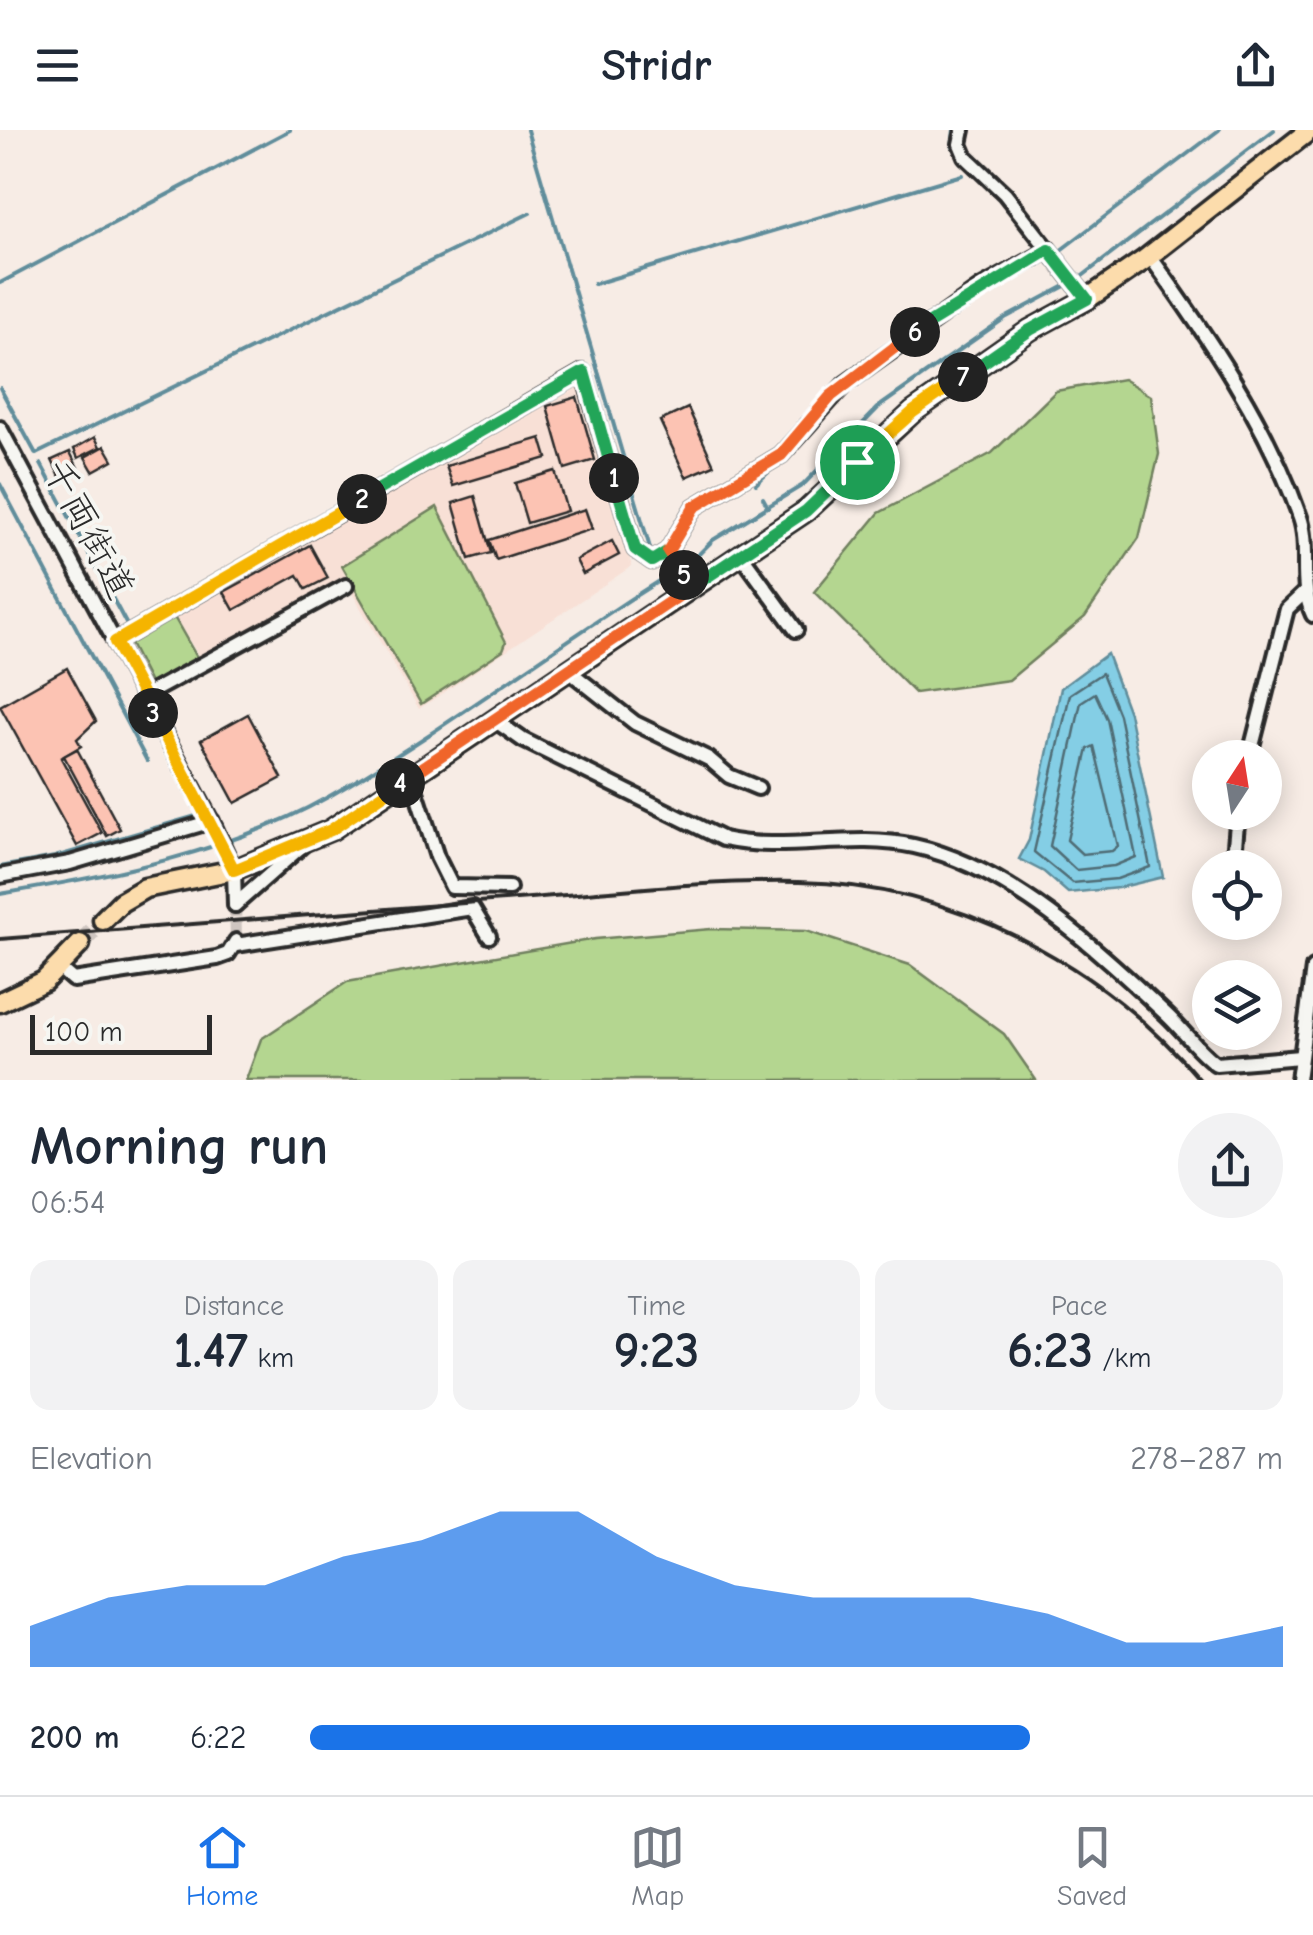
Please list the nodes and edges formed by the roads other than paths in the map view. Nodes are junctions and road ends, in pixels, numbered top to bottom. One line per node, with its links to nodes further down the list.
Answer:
1 (963, 130): 3 (street)
2 (1310, 130): 4 (main road)
3 (1049, 250): 5 (street); 7 (street)
4 (1150, 255): 5 (main road); 11 (street)
5 (1085, 296): 8 (main road)
6 (0, 428): 14 (street, 千両街道)
7 (670, 554): 10 (street); 14 (street)
8 (742, 556): 10 (main road); 13 (street)
9 (346, 586): 16 (street)
10 (692, 587): 15 (main road)
11 (1304, 592): 12 (street); 18 (street)
12 (1313, 615)
13 (796, 630)
14 (115, 642): 16 (street, 千両街道)
15 (568, 671): 17 (main road); 20 (street)
16 (144, 696): 21 (street, 千両街道)
17 (493, 719): 19 (main road); 32 (street)
18 (1254, 740)
19 (411, 776): 22 (main road); 25 (street)
20 (758, 788)
21 (214, 824): 23 (street, 千両街道); 24 (street)
22 (306, 842): 23 (main road); 23 (street, 千両街道)
23 (231, 862): 26 (main road)
24 (0, 876)
25 (509, 888)
26 (103, 920)
27 (490, 936): 29 (street)
28 (80, 944): 29 (main road)
29 (59, 968): 31 (main road)
30 (1313, 968): 32 (street)
31 (0, 1002)
32 (1300, 1057): 33 (street)
33 (1298, 1080)

